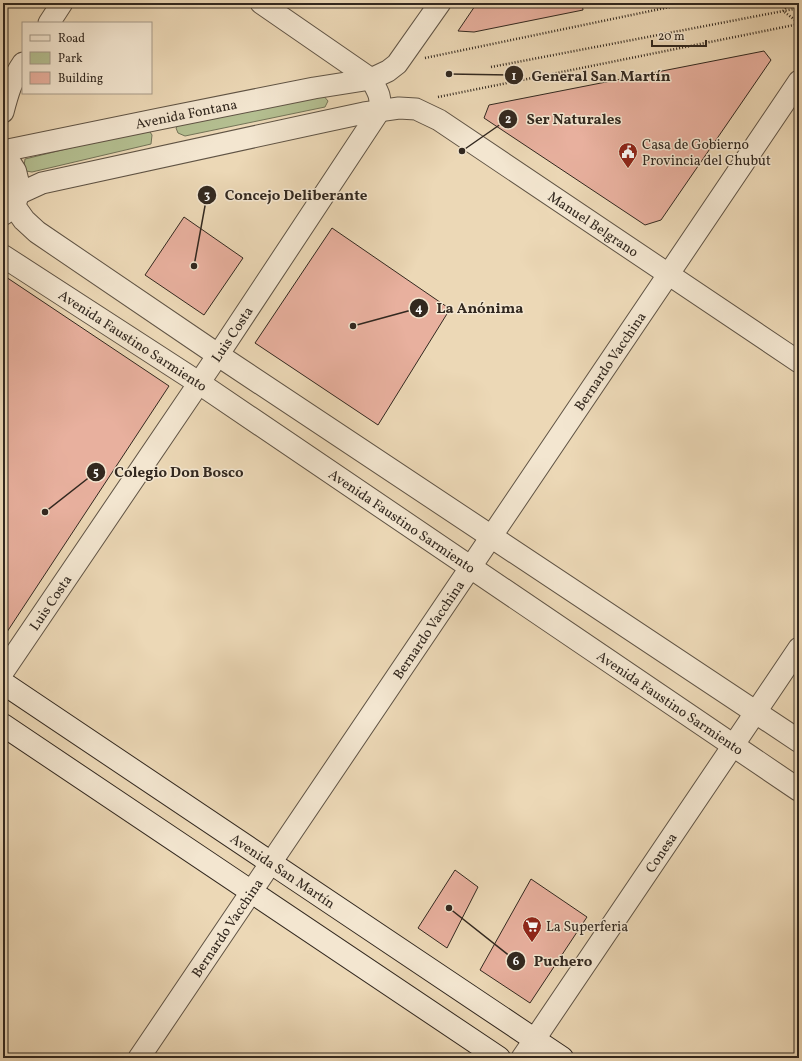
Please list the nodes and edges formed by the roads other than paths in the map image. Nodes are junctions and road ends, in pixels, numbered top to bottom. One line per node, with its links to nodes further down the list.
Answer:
1 (62, 3): 4 (street)
2 (261, 3): 7 (street)
3 (440, 3): 7 (street)
4 (50, 22)
5 (22, 63): 8 (street)
6 (799, 81): 12 (street, Bernardo Vacchina)
7 (376, 93): 9 (street, Avenida Fontana); 10 (street); 12 (street, Manuel Belgrano); 13 (street, Luis Costa)
8 (3, 112)
9 (3, 152): 10 (street)
10 (12, 204): 13 (street)
11 (3, 256): 15 (street, Avenida Faustino Sarmiento)
12 (668, 275): 14 (street, Manuel Belgrano); 16 (street, Bernardo Vacchina)
13 (218, 355): 15 (street, Luis Costa); 16 (street)
14 (799, 362)
15 (199, 383): 17 (street, Avenida Faustino Sarmiento); 19 (street, Luis Costa)
16 (491, 536): 17 (street, Bernardo Vacchina); 21 (street)
17 (470, 567): 24 (street, Avenida Faustino Sarmiento); 26 (street, Bernardo Vacchina)
18 (799, 648): 21 (street, Conesa)
19 (3, 672)
20 (3, 683): 26 (street, Avenida San Martín)
21 (755, 712): 23 (street); 24 (street, Conesa)
22 (3, 726): 27 (street)
23 (799, 741)
24 (733, 745): 25 (street, Avenida Faustino Sarmiento); 28 (street, Conesa)
25 (799, 790)
26 (271, 862): 27 (street, Bernardo Vacchina); 28 (street, Avenida San Martín)
27 (251, 892): 29 (street, Bernardo Vacchina); 30 (street)
28 (535, 1040): 31 (street, Conesa); 32 (street, Avenida San Martín)
29 (139, 1058)
30 (499, 1058)
31 (522, 1058)
32 (562, 1058)

